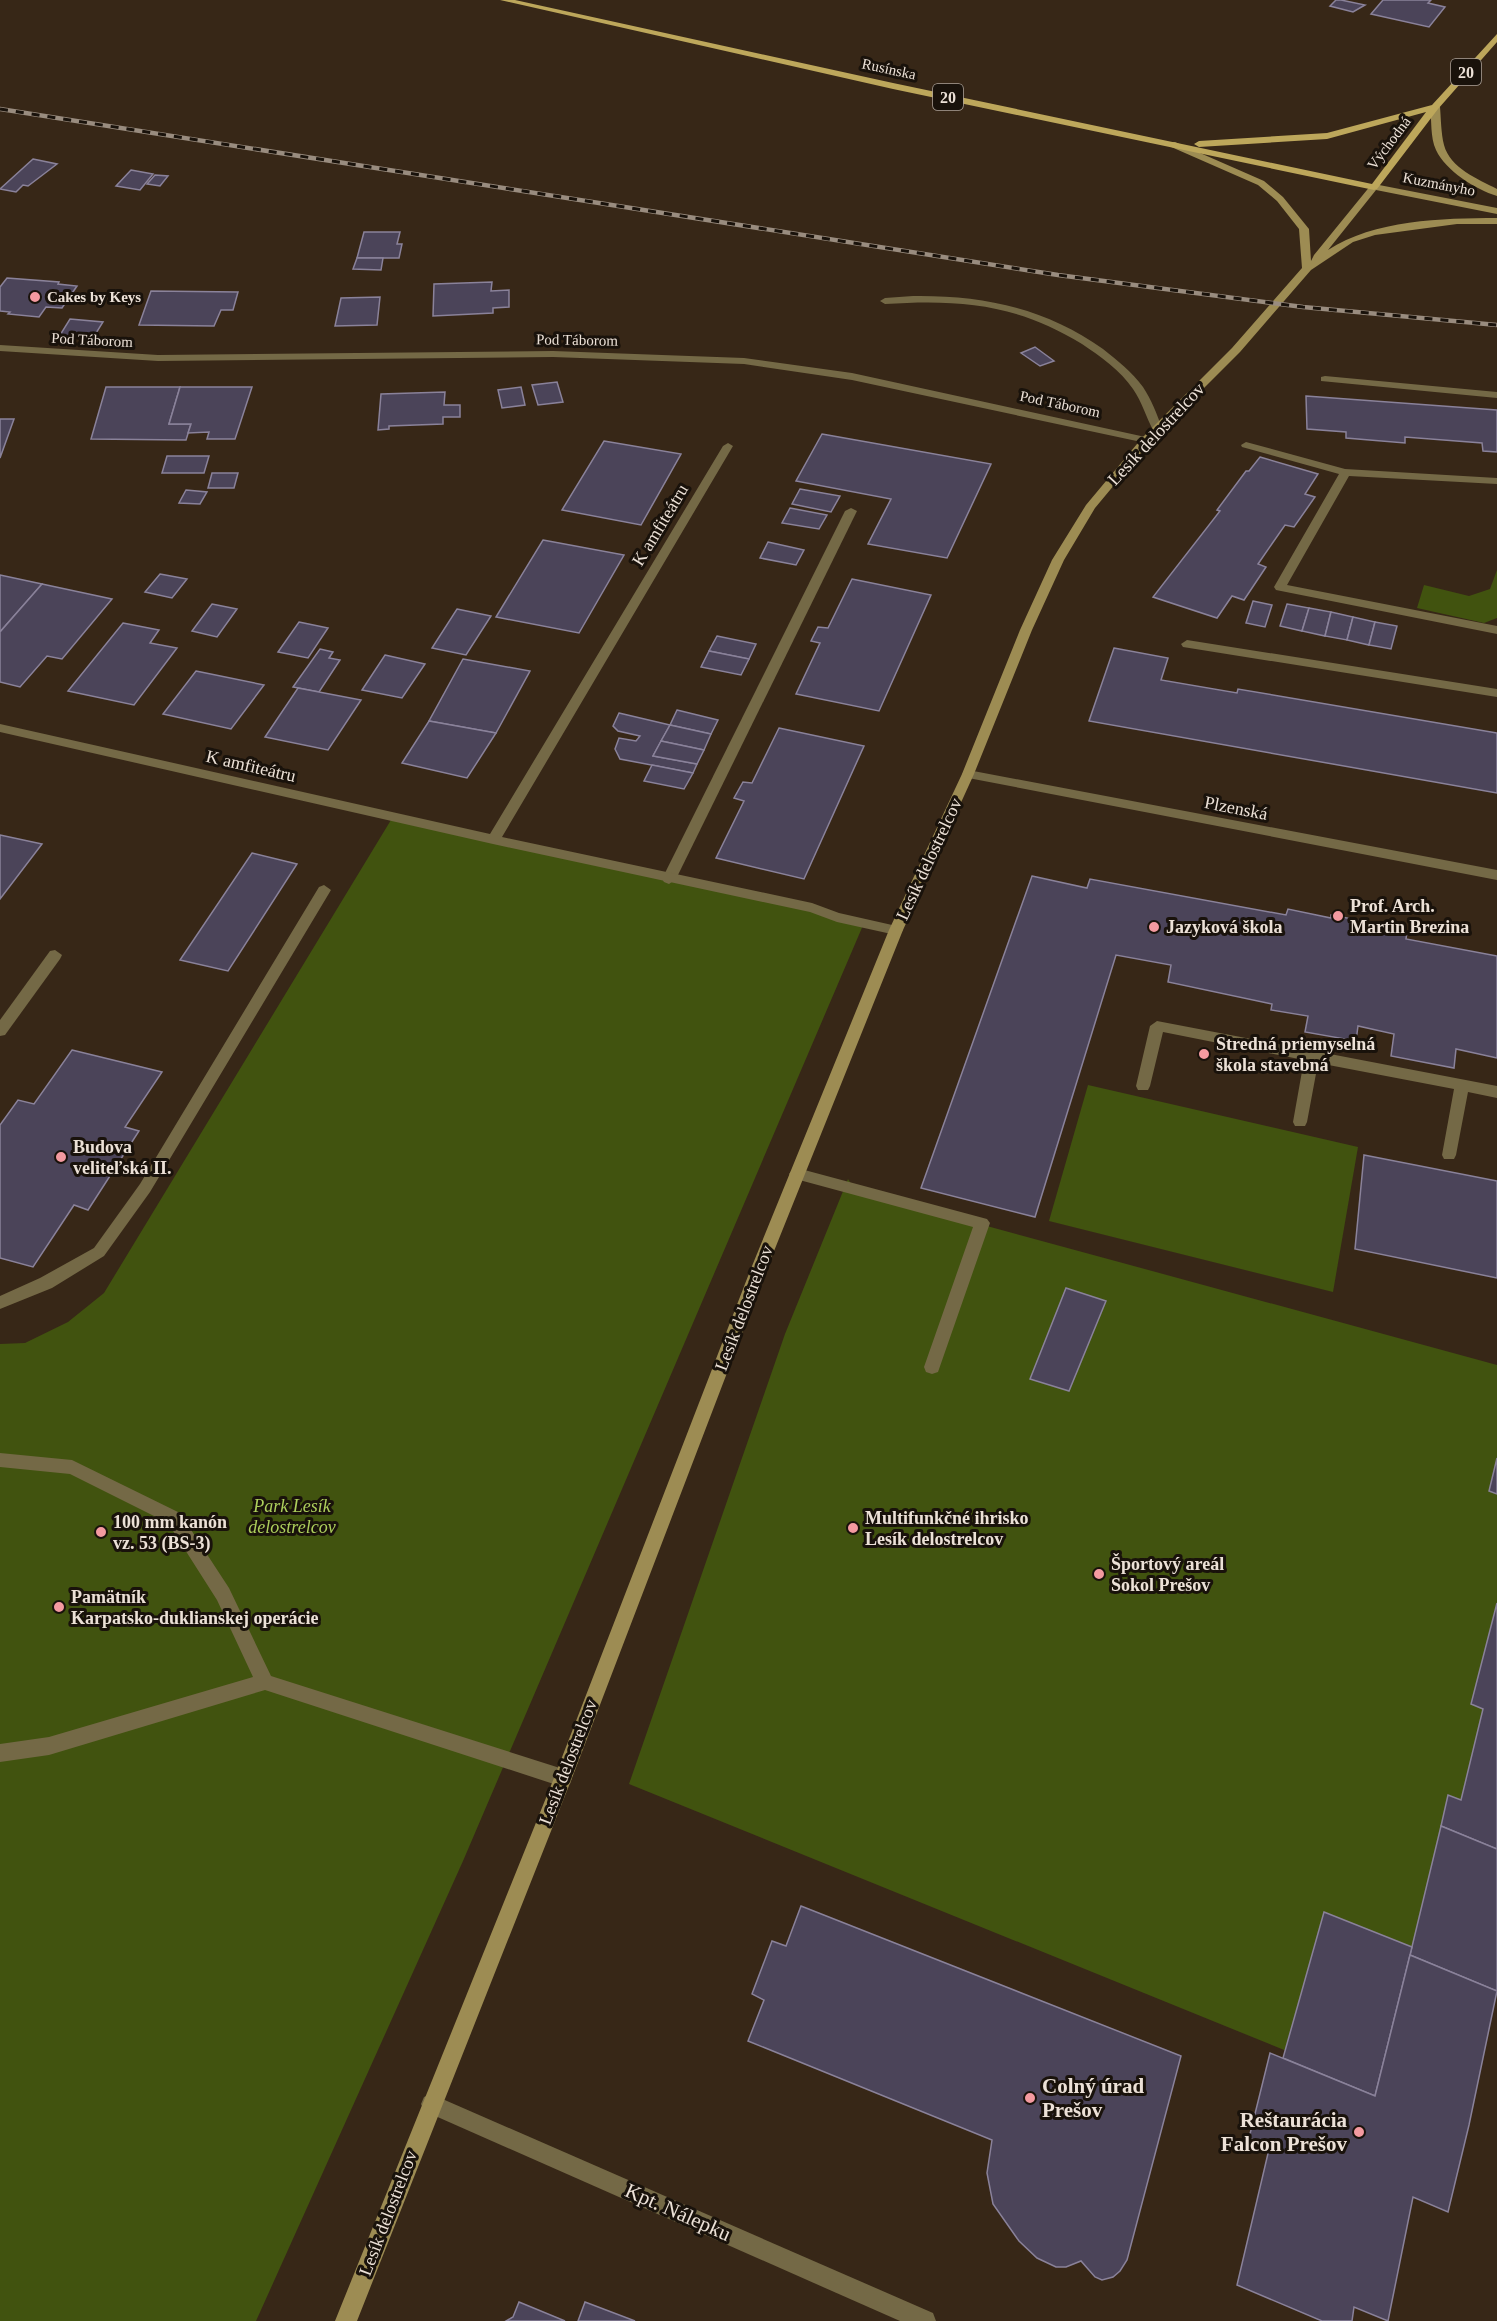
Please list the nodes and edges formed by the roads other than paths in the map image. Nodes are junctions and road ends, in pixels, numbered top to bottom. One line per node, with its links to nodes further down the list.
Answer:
1 (504, 0): 4 (main road, Rusínska / 20)
2 (1497, 38): 3 (main road, Východná / 20)
3 (1435, 107): 4 (main road, 20); 5 (main road, Východná / 20); 6 (street)
4 (1172, 144): 5 (main road, Rusínska / 20); 10 (street)
5 (1374, 187): 7 (street, Kuzmányho); 9 (street, Východná)
6 (1497, 193)
7 (1497, 211)
8 (1497, 221): 9 (street, Lesík delostrelcov)
9 (1323, 254): 10 (street, Lesík delostrelcov)
10 (1307, 268): 15 (street, Lesík delostrelcov)
11 (885, 301): 15 (street)
12 (0, 348): 16 (street, Pod Táborom)
13 (1325, 378): 14 (street)
14 (1497, 395)
15 (1157, 429): 16 (street, Lesík delostrelcov)
16 (1146, 440): 26 (street, Lesík delostrelcov)
17 (1246, 445): 19 (street)
18 (728, 446): 27 (street, K amfiteátru)
19 (1345, 472): 20 (street); 22 (street)
20 (1497, 481)
21 (851, 511): 29 (street)
22 (1497, 630)
23 (1187, 644): 24 (street)
24 (1497, 693)
25 (0, 728): 27 (street, K amfiteátru)
26 (968, 774): 28 (street, Plzenská); 31 (street, Lesík delostrelcov)
27 (493, 840): 29 (street, K amfiteátru)
28 (1497, 875)
29 (669, 879): 31 (street, K amfiteátru)
30 (324, 890): 41 (street)
31 (896, 930): 40 (street, Lesík delostrelcov)
32 (55, 955): 33 (street)
33 (0, 1031)
34 (1312, 1057): 35 (street); 36 (street); 38 (street)
35 (1462, 1085): 37 (street); 39 (street)
36 (1143, 1086)
37 (1497, 1092)
38 (1300, 1122)
39 (1449, 1155)
40 (797, 1174): 42 (street); 46 (street, Lesík delostrelcov)
41 (0, 1303)
42 (932, 1367)
43 (0, 1460): 44 (street)
44 (266, 1682): 45 (street); 46 (street)
45 (0, 1753)
46 (563, 1778): 47 (street, Lesík delostrelcov)
47 (431, 2104): 48 (street, Lesík delostrelcov); 49 (street, Kpt. Nálepku)
48 (346, 2321)
49 (924, 2321)

